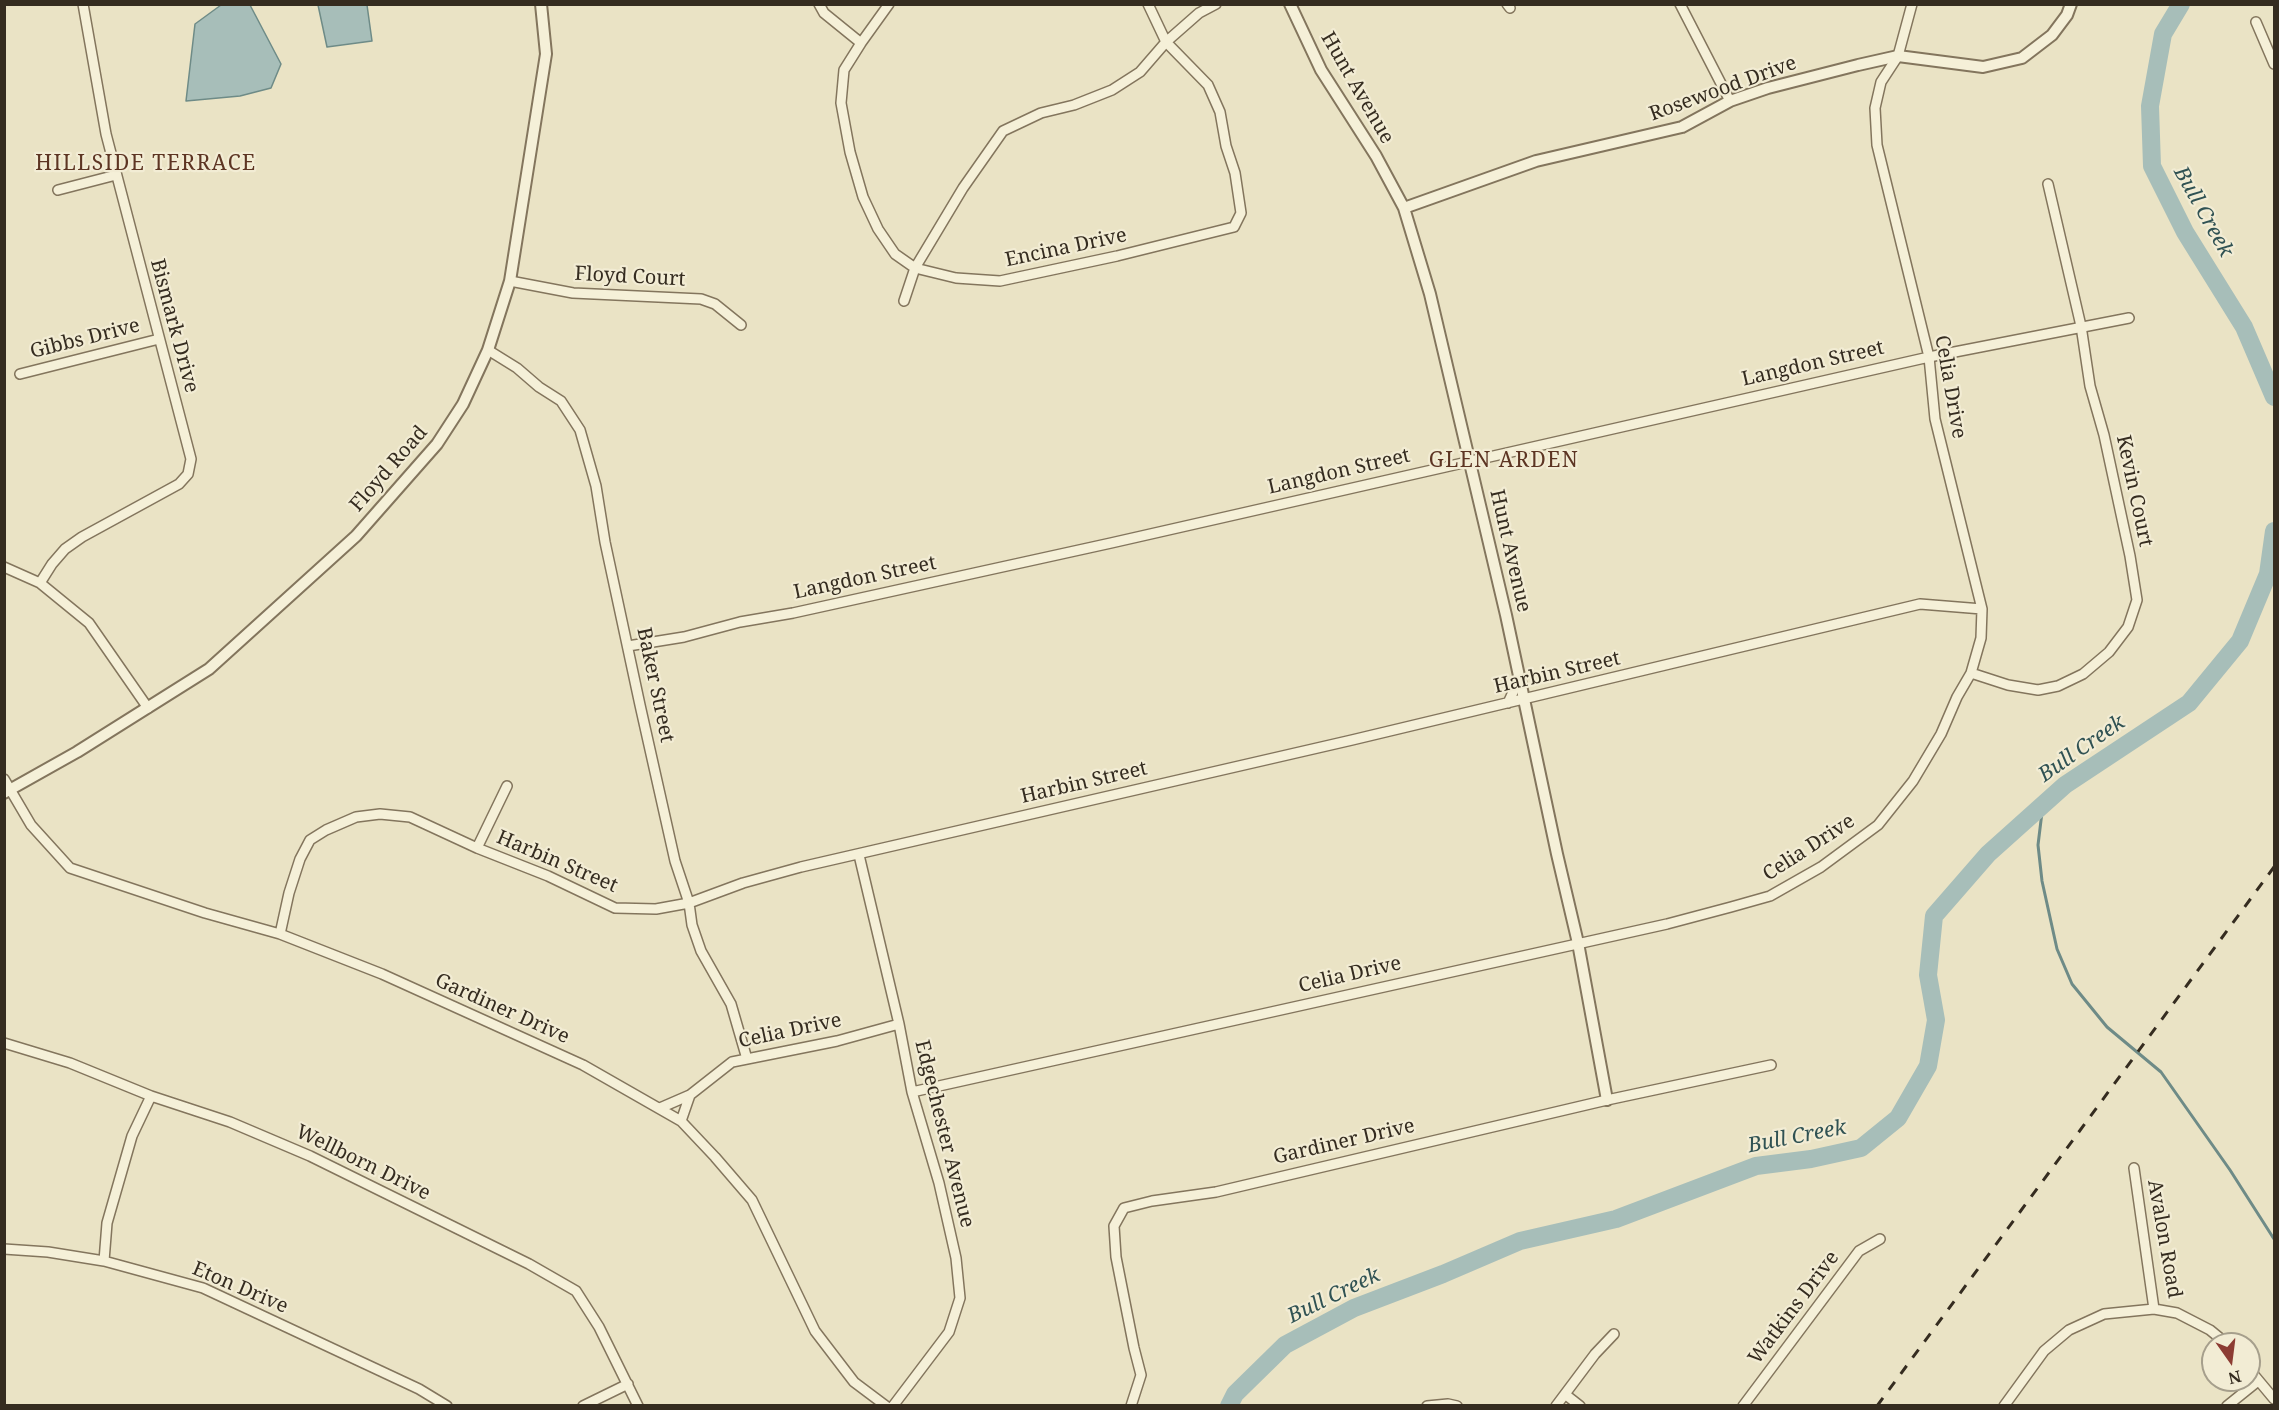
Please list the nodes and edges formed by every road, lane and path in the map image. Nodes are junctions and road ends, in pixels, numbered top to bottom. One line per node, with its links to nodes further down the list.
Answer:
1 (83, 4): 17 (street, Bismark Drive)
2 (541, 4): 22 (street, Floyd Road)
3 (819, 4): 13 (street)
4 (889, 4): 13 (street)
5 (1148, 4): 12 (street, Encina Drive)
6 (1216, 4): 12 (street)
7 (1290, 4): 20 (street, Hunt Avenue)
8 (1680, 4): 16 (street)
9 (1912, 4): 14 (street, Celia Drive)
10 (2071, 4): 14 (street, Rosewood Drive)
11 (2256, 22): 15 (street)
12 (1166, 42): 21 (street); 21 (street, Encina Drive)
13 (861, 43): 21 (street)
14 (1898, 56): 16 (street, Rosewood Drive); 29 (street, Celia Drive)
15 (2274, 64)
16 (1730, 101): 20 (street, Rosewood Drive)
17 (116, 175): 19 (street); 27 (street, Bismark Drive)
18 (2048, 184): 26 (street, Kevin Court)
19 (58, 190)
20 (1404, 208): 31 (street, Hunt Avenue)
21 (915, 268): 23 (street)
22 (510, 281): 25 (street, Floyd Court); 28 (street, Floyd Road)
23 (904, 301)
24 (2129, 318): 26 (street, Langdon Street)
25 (741, 325)
26 (2081, 326): 29 (street, Langdon Street); 36 (street, Kevin Court)
27 (159, 339): 30 (street, Gibbs Drive); 33 (street, Bismark Drive)
28 (488, 350): 35 (street, Baker Street); 40 (street, Floyd Road)
29 (1929, 357): 31 (street, Langdon Street); 34 (street, Celia Drive)
30 (20, 374)
31 (1470, 460): 35 (street, Langdon Street); 37 (street, Hunt Avenue)
32 (4, 567): 33 (street)
33 (40, 583): 40 (street)
34 (1982, 609): 36 (street, Celia Drive); 38 (street, Harbin Street)
35 (628, 646): 46 (street, Baker Street)
36 (1971, 673): 48 (street, Celia Drive)
37 (1520, 678): 38 (street, Hunt Avenue); 39 (street)
38 (1524, 699): 39 (street, Harbin Street); 48 (street, Hunt Avenue)
39 (1508, 703): 45 (street, Harbin Street)
40 (148, 708): 43 (street, Floyd Road)
41 (4, 779): 43 (street, Gardiner Drive)
42 (507, 786): 44 (street)
43 (7, 792): 47 (street, Gardiner Drive)
44 (477, 848): 46 (street, Harbin Street); 47 (street, Harbin Street)
45 (859, 855): 46 (street, Harbin Street); 49 (street, Edgechester Avenue)
46 (689, 903): 51 (street, Baker Street)
47 (280, 934): 57 (street, Gardiner Drive)
48 (1578, 943): 53 (street, Celia Drive); 56 (street, Hunt Avenue)
49 (899, 1024): 51 (street, Celia Drive); 53 (street, Edgechester Avenue)
50 (4, 1043): 55 (street, Wellborn Drive)
51 (747, 1059): 54 (street, Celia Drive)
52 (1771, 1065): 56 (street, Gardiner Drive)
53 (912, 1092): 75 (street, Edgechester Avenue)
54 (690, 1095): 57 (street, Celia Drive); 58 (street)
55 (151, 1096): 62 (street); 66 (street, Wellborn Drive)
56 (1607, 1100): 76 (street, Gardiner Drive)
57 (660, 1108): 58 (street, Gardiner Drive)
58 (681, 1121): 74 (street, Gardiner Drive)
59 (2134, 1168): 63 (street, Avalon Road)
60 (1880, 1239): 81 (street, Watkins Drive)
61 (4, 1249): 62 (street, Eton Drive)
62 (104, 1261): 71 (street, Eton Drive)
63 (2154, 1308): 64 (street, Avalon Road); 82 (street)
64 (2213, 1332)
65 (1614, 1334): 69 (street)
66 (628, 1384): 72 (street); 73 (street, Wellborn Drive)
67 (2261, 1384): 70 (street)
68 (2244, 1392): 83 (street)
69 (1566, 1395): 79 (street); 80 (street)
70 (2274, 1399)
71 (447, 1406)
72 (583, 1406)
73 (638, 1406)
74 (886, 1406)
75 (893, 1406)
76 (1131, 1406)
77 (1427, 1406): 78 (street)
78 (1457, 1406)
79 (1557, 1406)
80 (1580, 1406)
81 (1743, 1406)
82 (2004, 1406)
83 (2227, 1406)

